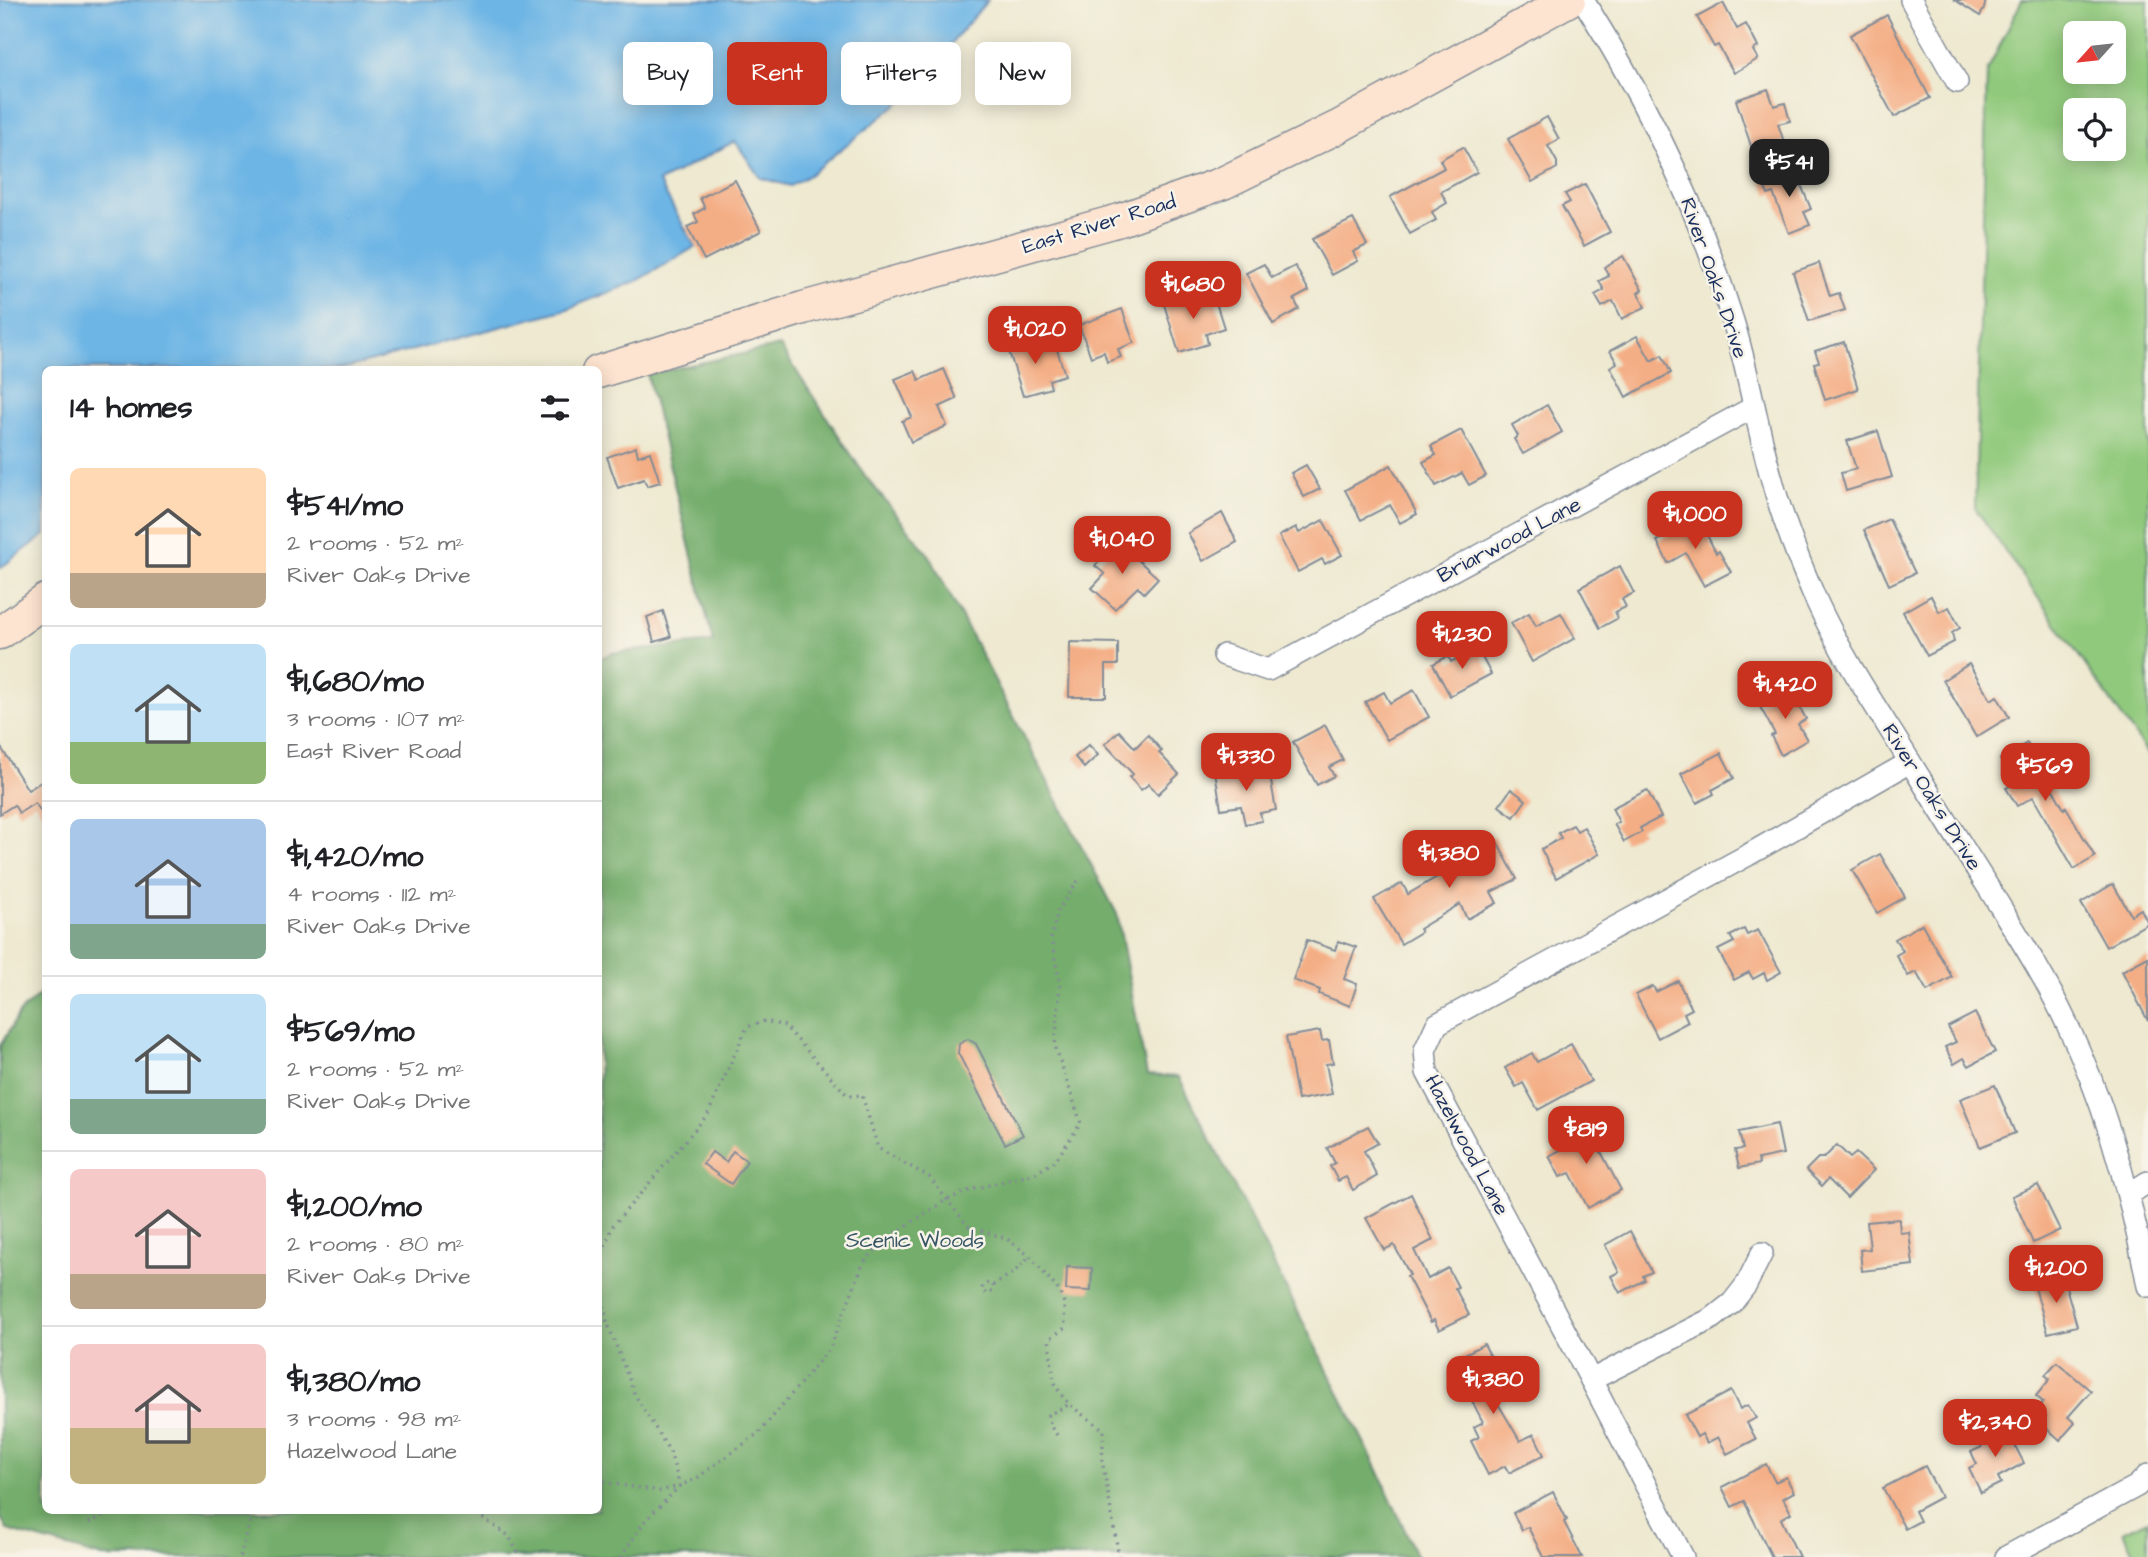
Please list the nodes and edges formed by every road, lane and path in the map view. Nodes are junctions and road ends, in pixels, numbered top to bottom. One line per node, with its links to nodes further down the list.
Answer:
1 (1569, 0): 5 (main road, East River Road)
2 (1583, 0): 6 (street, River Oaks Drive)
3 (1911, 0): 4 (street)
4 (1957, 82)
5 (602, 371)
6 (1754, 407): 9 (street, Briarwood Lane); 10 (street, River Oaks Drive)
7 (42, 603): 8 (main road)
8 (0, 633)
9 (1224, 655)
10 (1910, 762): 13 (street, River Oaks Drive); 23 (street, Hazelwood Lane)
11 (1080, 878): 14 (path)
12 (2148, 1182): 13 (street)
13 (2129, 1194): 19 (street, River Oaks Drive)
14 (946, 1200): 16 (path); 17 (path); 28 (path)
15 (1762, 1253): 23 (street)
16 (1030, 1256): 18 (path); 21 (path)
17 (602, 1262)
18 (993, 1285)
19 (2148, 1286)
20 (1066, 1288): 21 (path)
21 (1060, 1292): 24 (path)
22 (602, 1296): 28 (path)
23 (1591, 1380): 37 (street, Hazelwood Lane)
24 (1070, 1404): 25 (path); 36 (path)
25 (1057, 1435)
26 (2148, 1475): 38 (street)
27 (602, 1480): 28 (path)
28 (680, 1486): 35 (path)
29 (106, 1514): 32 (path)
30 (249, 1514): 33 (path)
31 (477, 1514): 34 (path)
32 (89, 1523)
33 (240, 1557)
34 (520, 1557)
35 (621, 1557)
36 (1119, 1557)
37 (1683, 1557)
38 (2006, 1557)

